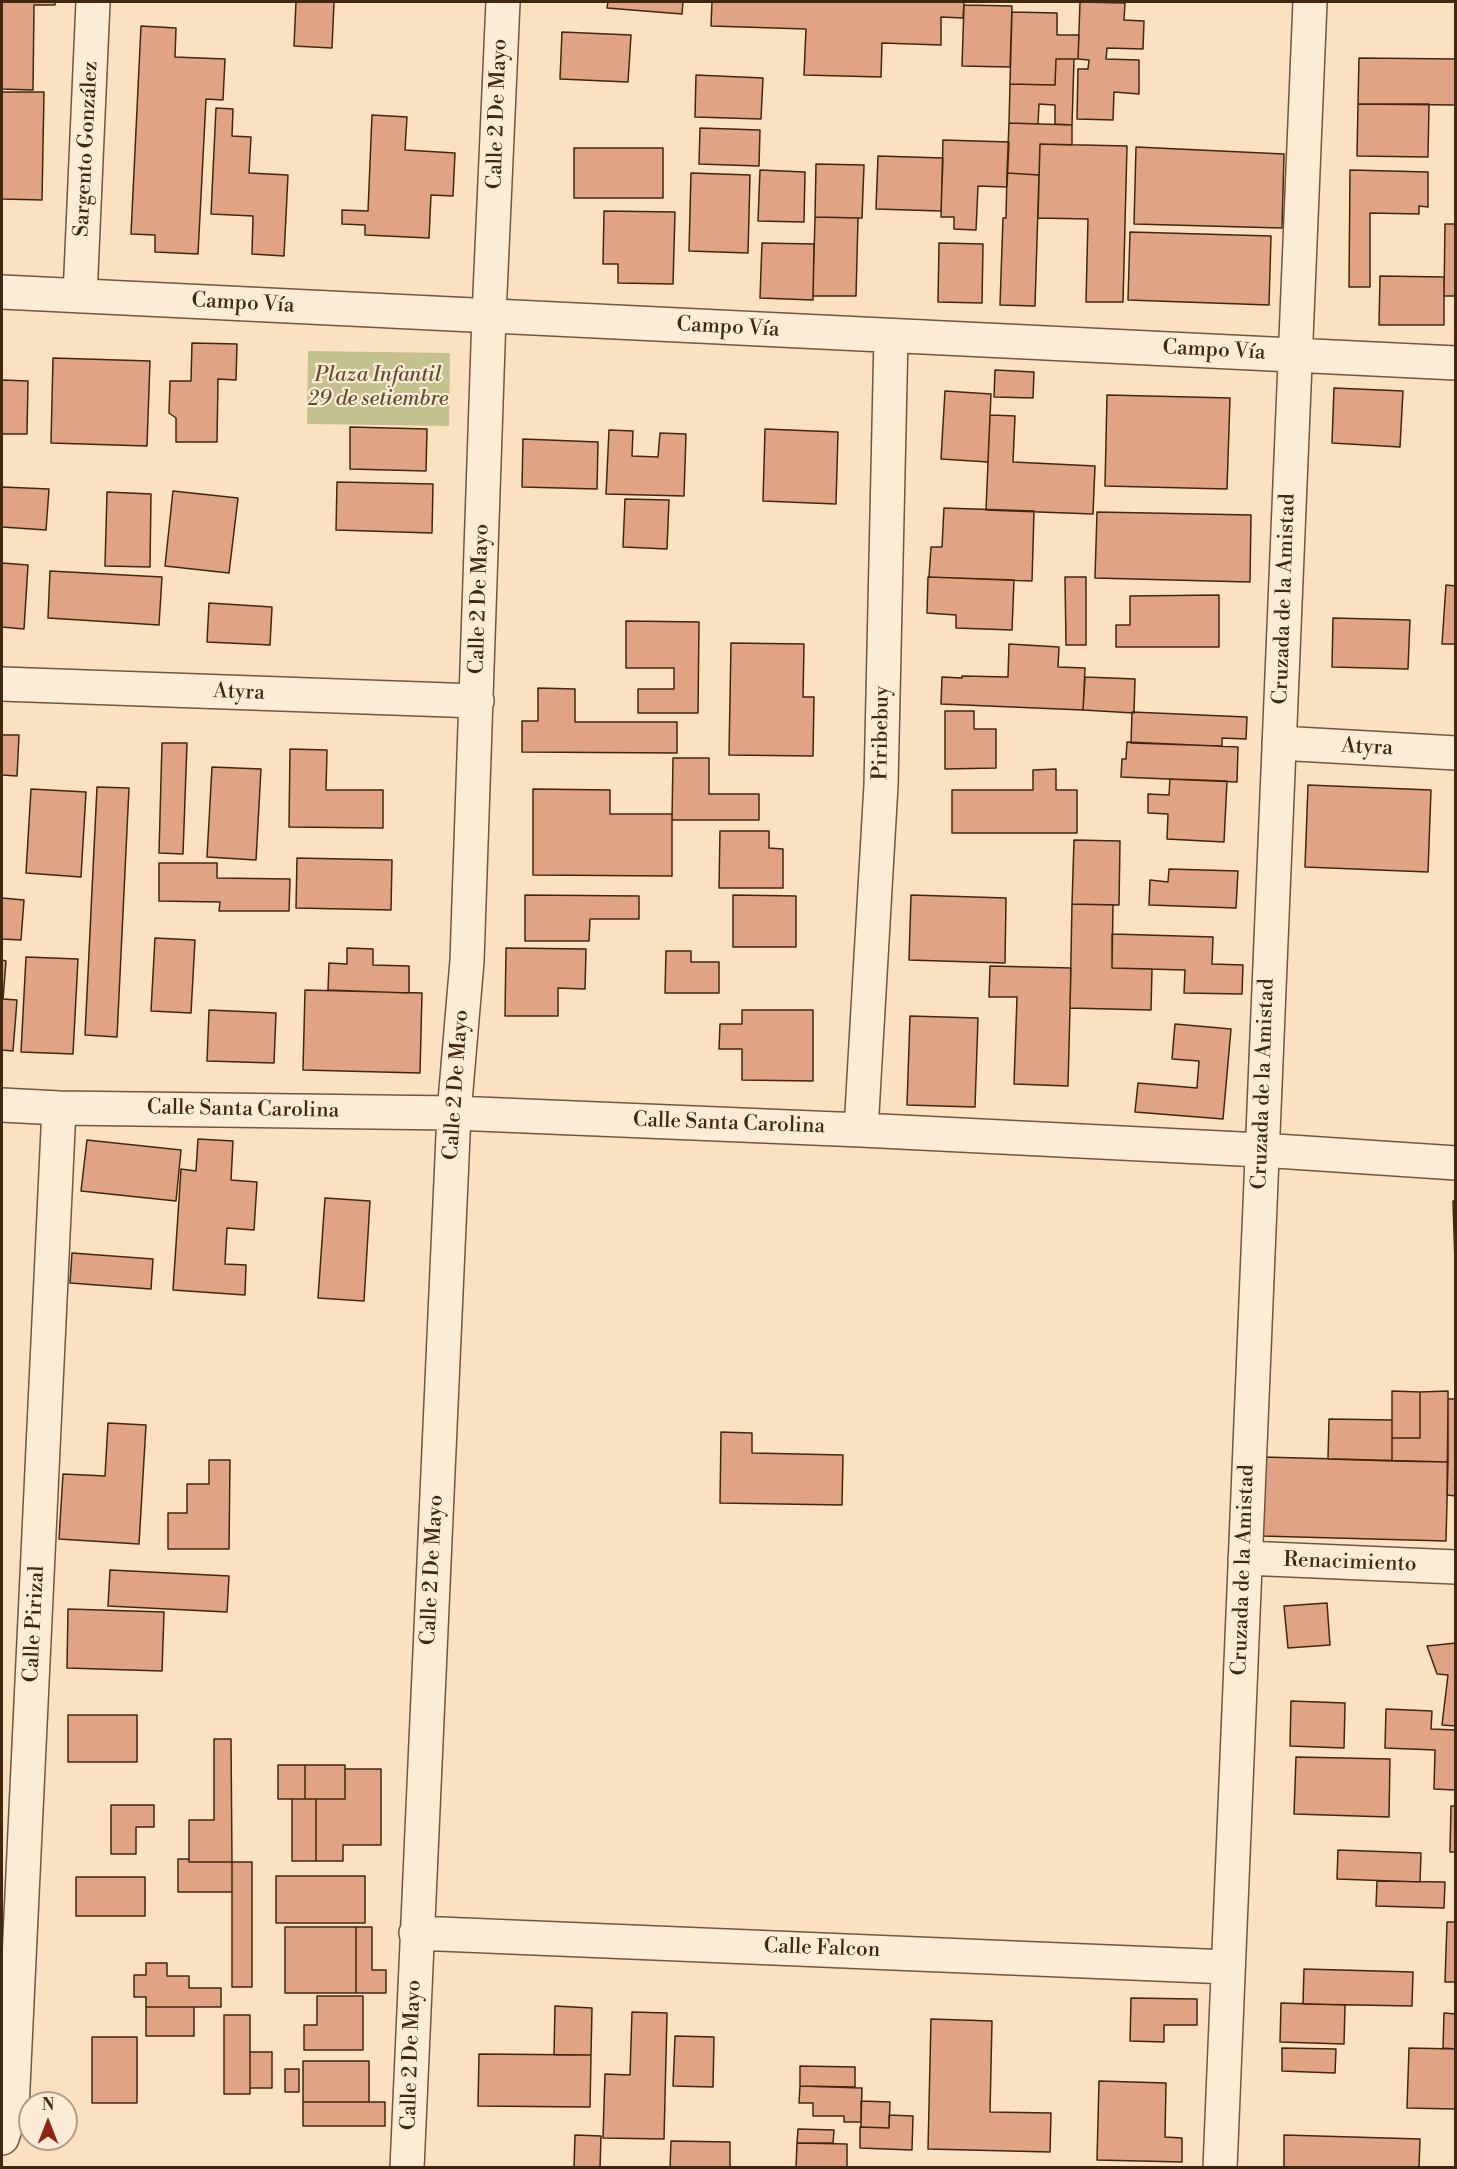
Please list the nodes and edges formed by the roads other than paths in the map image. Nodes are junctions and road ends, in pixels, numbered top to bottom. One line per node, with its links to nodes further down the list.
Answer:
1 (93, 2): 5 (street, Sargento González)
2 (503, 2): 6 (street, Calle 2 De Mayo)
3 (1310, 2): 8 (street, Cruzada de la Amistad)
4 (2, 292): 5 (street, Campo Vía)
5 (80, 296): 6 (street, Campo Vía)
6 (489, 316): 7 (street, Campo Vía); 11 (street, Calle 2 De Mayo)
7 (891, 336): 8 (street, Campo Vía); 17 (street, Piribebuy)
8 (1295, 355): 9 (street, Campo Vía); 12 (street, Cruzada de la Amistad)
9 (1455, 363)
10 (2, 684): 11 (street, Atyra)
11 (477, 702): 16 (street, Calle 2 De Mayo)
12 (1279, 743): 13 (street, Atyra); 18 (street, Cruzada de la Amistad)
13 (1455, 753)
14 (2, 1105): 15 (street, Calle Santa Carolina)
15 (59, 1108): 16 (street, Calle Santa Carolina); 24 (street, Calle Pirizal)
16 (454, 1113): 17 (street, Calle Santa Carolina); 22 (street, Calle 2 De Mayo)
17 (861, 1130): 18 (street, Calle Santa Carolina)
18 (1261, 1150): 19 (street, Calle Santa Carolina); 20 (street, Cruzada de la Amistad)
19 (1455, 1163)
20 (1245, 1558): 21 (street, Renacimiento); 23 (street, Cruzada de la Amistad)
21 (1455, 1567)
22 (416, 1933): 23 (street, Calle Falcon); 25 (street, Calle 2 De Mayo)
23 (1228, 1967): 26 (street, Cruzada de la Amistad)
24 (2, 2138)
25 (407, 2168)
26 (1220, 2168)

